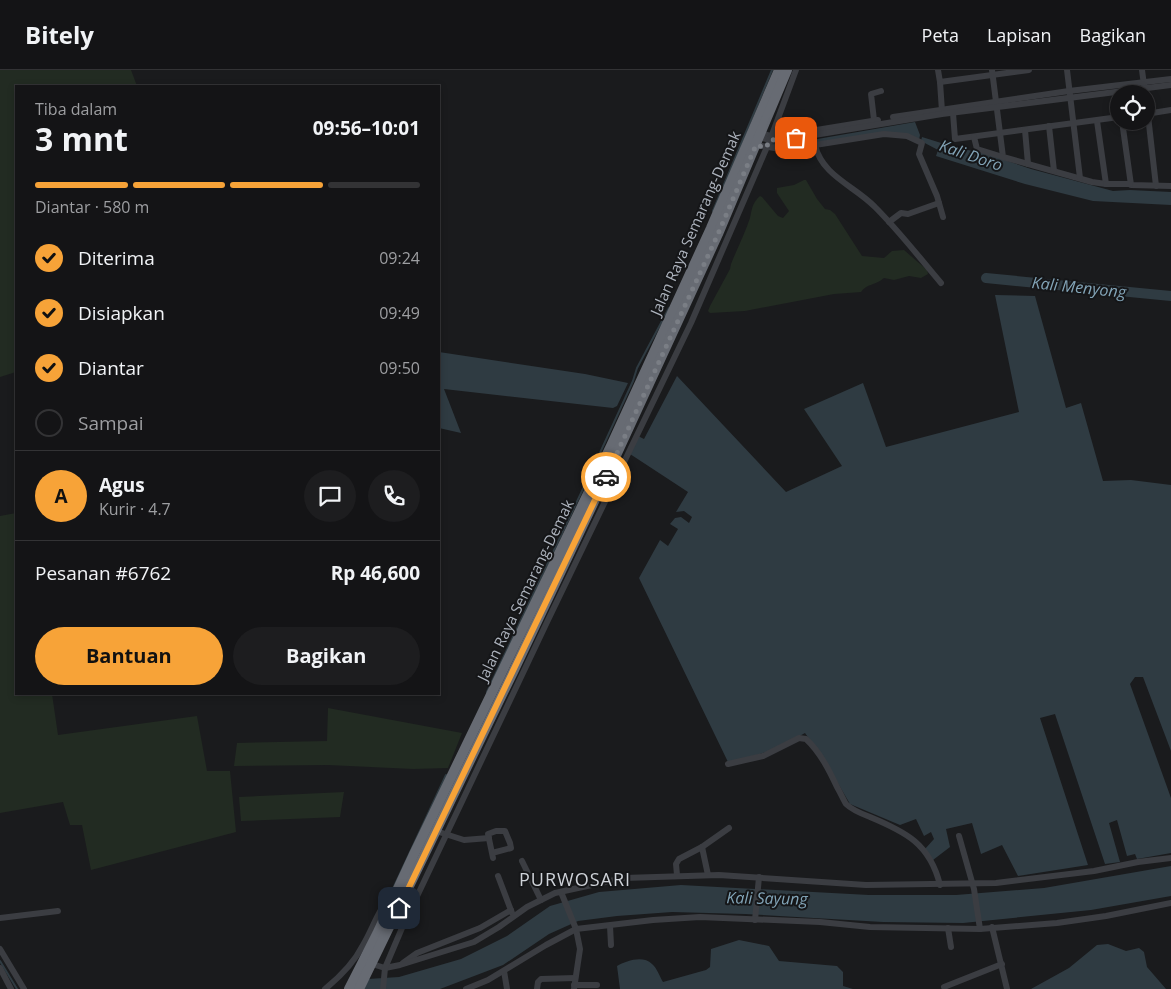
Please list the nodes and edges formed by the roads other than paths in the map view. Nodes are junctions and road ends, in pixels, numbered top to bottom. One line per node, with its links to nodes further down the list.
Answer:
1 (779, 70): 35 (highway, Jalan Raya Semarang-Demak)
2 (787, 70): 35 (highway, Jalan Raya Semarang-Demak)
3 (796, 70): 37 (street)
4 (938, 70): 13 (street)
5 (968, 70): 11 (street)
6 (1029, 70): 9 (street)
7 (1067, 70): 20 (street)
8 (1142, 70): 14 (street)
9 (1017, 71): 10 (street)
10 (992, 72): 11 (street); 21 (street)
11 (969, 78): 13 (street)
12 (1171, 79): 15 (street)
13 (940, 82): 23 (street)
14 (1144, 85)
15 (1154, 85)
16 (1171, 85): 17 (street)
17 (1155, 87)
18 (881, 91): 30 (street)
19 (1110, 91): 20 (street)
20 (1070, 94): 21 (street); 28 (street)
21 (996, 104): 23 (street); 24 (street); 34 (street)
22 (1171, 110): 25 (street)
23 (942, 111): 24 (street); 30 (street)
24 (953, 113): 36 (street)
25 (1155, 113)
26 (1110, 119): 27 (street)
27 (1097, 121): 28 (street); 45 (street)
28 (1072, 123): 29 (street); 44 (street)
29 (1049, 126): 31 (street); 43 (street)
30 (878, 128): 37 (street); 38 (street); 38 (street); 49 (street)
31 (1025, 130): 34 (street); 42 (street)
32 (1123, 130): 46 (street)
33 (1149, 130): 47 (street)
34 (1000, 132): 36 (street); 41 (street)
35 (757, 136): 37 (street); 40 (street); 53 (highway, Jalan Raya Semarang-Demak); 55 (highway, Jalan Raya Semarang-Demak)
36 (974, 137): 41 (street)
37 (771, 138): 38 (street); 40 (street)
38 (828, 139): 39 (street)
39 (815, 145): 40 (street); 51 (street)
40 (766, 148): 54 (street)
41 (1003, 157): 42 (street)
42 (1028, 164): 43 (street)
43 (1054, 171): 44 (street)
44 (1080, 178): 45 (street)
45 (1106, 184): 46 (street)
46 (1130, 184): 47 (street)
47 (1156, 186): 48 (street)
48 (1171, 186)
49 (939, 203): 50 (street); 51 (street)
50 (943, 217)
51 (889, 222): 52 (street)
52 (941, 283)
53 (678, 321): 54 (street); 55 (highway, Jalan Raya Semarang-Demak)
54 (692, 323): 58 (street)
55 (508, 671): 58 (highway, Jalan Raya Semarang-Demak); 70 (highway, Jalan Raya Semarang-Demak)
56 (728, 764): 68 (street)
57 (729, 828): 61 (street)
58 (441, 834): 60 (street); 86 (highway, Jalan Raya Semarang-Demak); 90 (street)
59 (960, 836): 69 (street)
60 (489, 838): 60 (street)
61 (702, 847): 64 (street); 66 (street)
62 (1171, 858): 69 (street)
63 (522, 861): 72 (street)
64 (708, 875): 66 (street); 67 (street)
65 (498, 876): 75 (street)
66 (677, 876): 71 (street)
67 (759, 878): 68 (street); 77 (street)
68 (940, 885): 69 (street)
69 (973, 886): 79 (street)
70 (398, 891): 94 (highway, Jalan Raya Semarang-Demak); 98 (street)
71 (560, 892): 72 (street); 80 (street)
72 (540, 900): 75 (street)
73 (1171, 903): 81 (street)
74 (58, 911): 76 (street)
75 (512, 913): 88 (street); 88 (street)
76 (0, 918)
77 (756, 919): 78 (street); 82 (street)
78 (610, 926): 80 (street); 83 (street)
79 (979, 926): 81 (street); 82 (street)
80 (575, 927): 91 (street); 92 (street)
81 (992, 927): 87 (street)
82 (948, 928): 84 (street)
83 (611, 945)
84 (951, 947)
85 (0, 949): 97 (street)
86 (372, 964): 90 (street); 94 (highway, Jalan Raya Semarang-Demak)
87 (1002, 964): 95 (street); 103 (street)
88 (400, 965): 90 (street)
89 (0, 968): 96 (street)
90 (385, 968): 99 (street)
91 (504, 971): 100 (street); 101 (street)
92 (574, 984): 93 (street); 102 (street)
93 (597, 985)
94 (355, 986)
95 (944, 987)
96 (11, 989)
97 (24, 989)
98 (325, 989)
99 (383, 989)
100 (466, 989)
101 (507, 989)
102 (537, 989)
103 (1006, 989)

